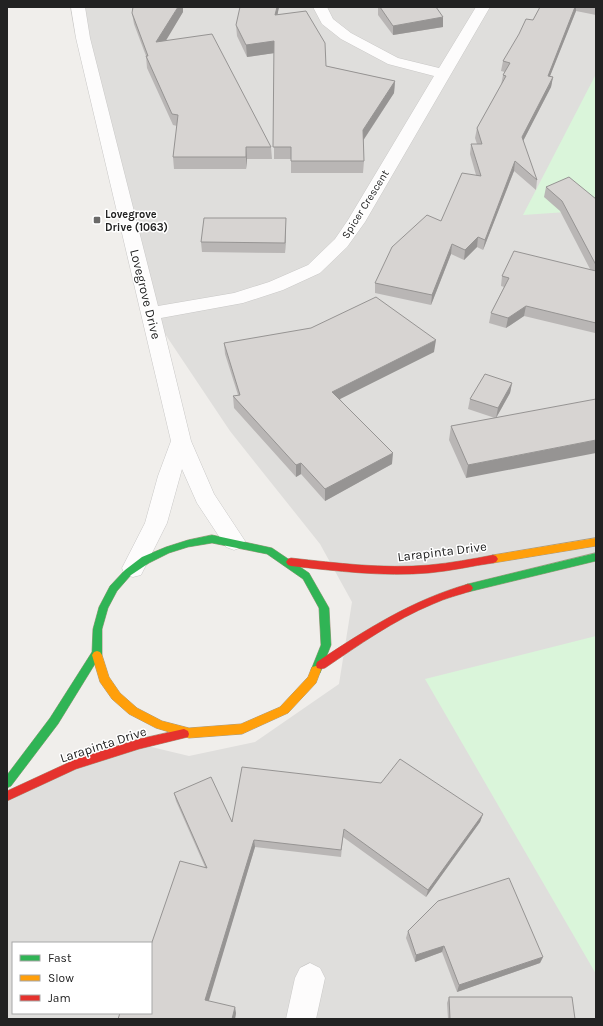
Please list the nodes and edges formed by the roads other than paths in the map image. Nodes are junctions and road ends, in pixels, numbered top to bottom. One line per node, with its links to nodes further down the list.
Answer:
1 (78, 7): 5 (street, Lovegrove Drive)
2 (320, 7): 4 (street)
3 (483, 7): 4 (street, Spicer Crescent)
4 (444, 74): 5 (street, Spicer Crescent)
5 (151, 313): 6 (street, Lovegrove Drive)
6 (181, 441): 7 (street, Lovegrove Drive); 11 (street)
7 (234, 541): 10 (main road); 11 (main road)
8 (596, 542): 10 (main road, Larapinta Drive)
9 (596, 557): 13 (main road)
10 (291, 562): 13 (main road)
11 (133, 568): 12 (main road)
12 (96, 654): 14 (main road); 15 (main road, Larapinta Drive)
13 (322, 665): 14 (main road)
14 (187, 733): 16 (main road, Larapinta Drive)
15 (7, 783)
16 (7, 796)
17 (310, 978): 18 (street)
18 (300, 1019)

